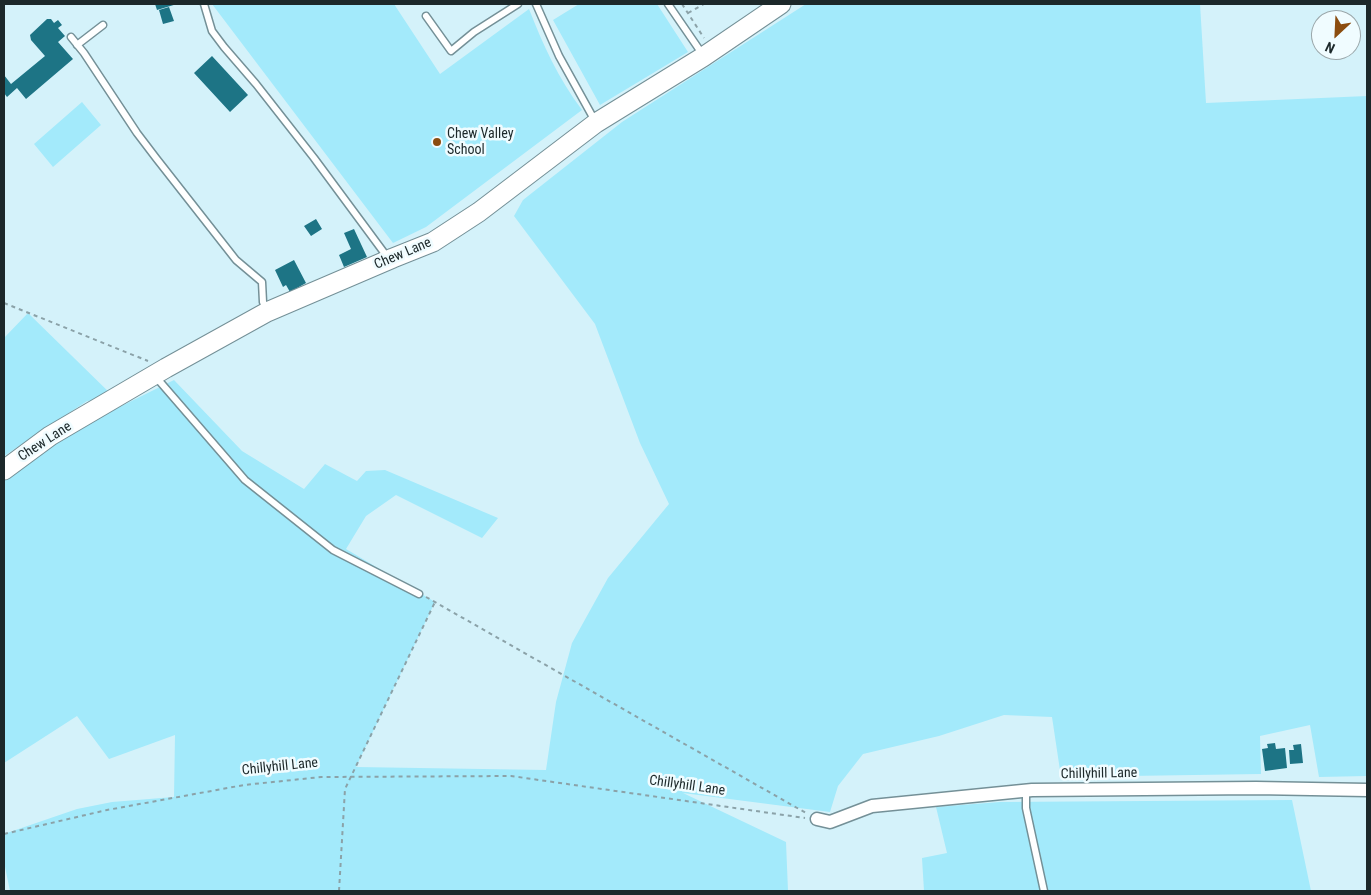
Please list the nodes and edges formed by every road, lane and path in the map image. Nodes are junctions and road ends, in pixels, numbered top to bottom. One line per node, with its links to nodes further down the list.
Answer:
1 (204, 4): 15 (lane)
2 (518, 4): 9 (lane)
3 (536, 4): 14 (lane)
4 (668, 4): 13 (lane)
5 (682, 4): 8 (path)
6 (704, 4): 8 (path)
7 (781, 4): 13 (main road, Chew Lane)
8 (688, 13): 13 (path)
9 (426, 16)
10 (103, 25): 12 (lane)
11 (70, 37): 12 (lane)
12 (77, 45): 17 (lane)
13 (708, 54): 14 (main road, Chew Lane)
14 (596, 122): 15 (main road, Chew Lane)
15 (389, 259): 17 (main road, Chew Lane)
16 (4, 303): 18 (path)
17 (267, 312): 18 (main road, Chew Lane)
18 (160, 372): 19 (main road, Chew Lane); 20 (lane)
19 (4, 470)
20 (419, 594): 21 (path)
21 (435, 602): 22 (path); 25 (path)
22 (351, 777): 25 (path, Chillyhill Lane); 26 (path, Chillyhill Lane); 27 (path)
23 (1367, 790): 24 (street, Chillyhill Lane)
24 (1026, 791): 25 (street, Chillyhill Lane); 28 (lane)
25 (817, 820)
26 (4, 834)
27 (339, 891)
28 (1044, 891)

